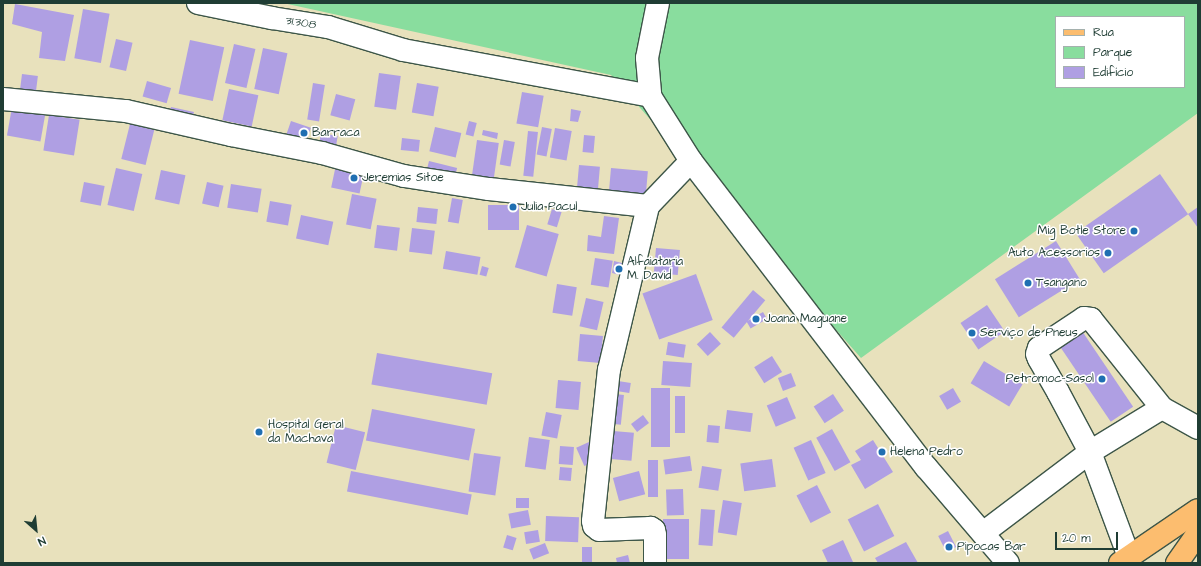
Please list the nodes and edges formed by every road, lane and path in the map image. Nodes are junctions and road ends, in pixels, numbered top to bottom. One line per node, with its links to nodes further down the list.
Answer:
1 (198, 3): 3 (street, 31.308)
2 (658, 3): 3 (street)
3 (650, 96): 5 (street)
4 (3, 99): 6 (street)
5 (691, 161): 6 (street); 11 (street)
6 (648, 206): 14 (street)
7 (1162, 408): 8 (street); 9 (street); 9 (street)
8 (1198, 428)
9 (1090, 452): 11 (street); 13 (street)
10 (1198, 510): 13 (main road)
11 (983, 533): 15 (street)
12 (1198, 533): 16 (main road)
13 (1124, 560)
14 (656, 563)
15 (1008, 563)
16 (1177, 563)

